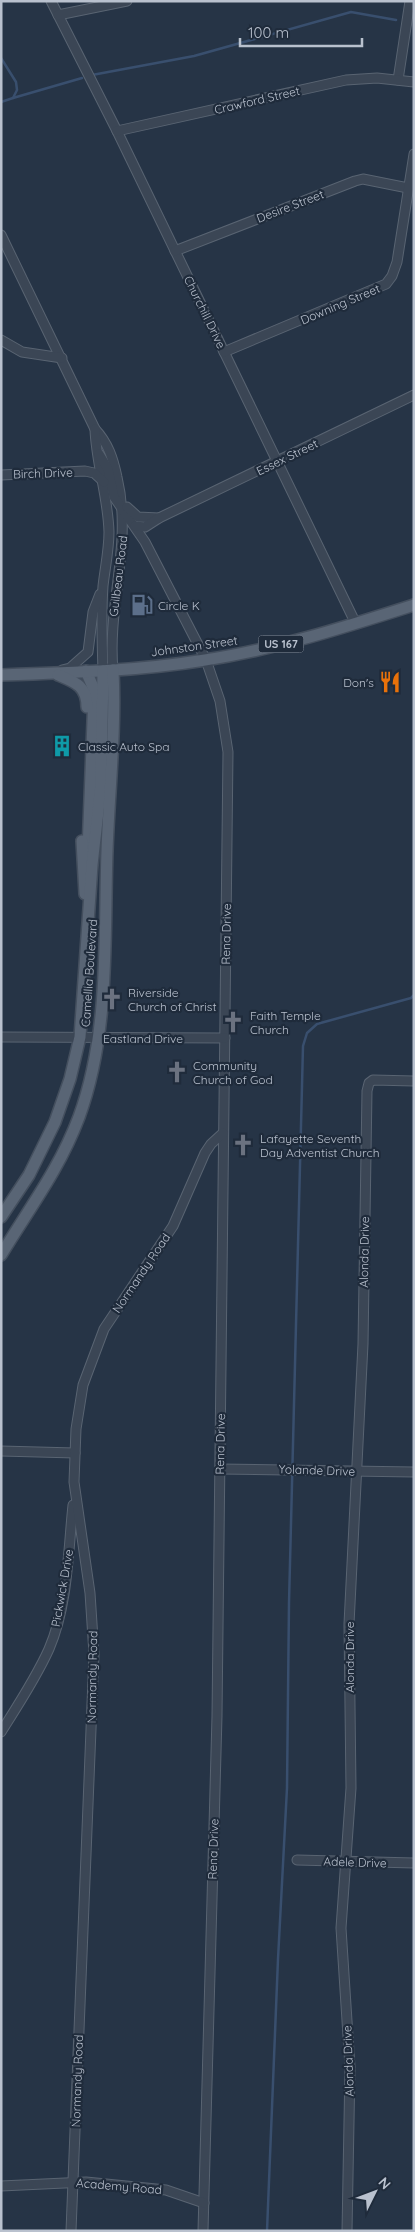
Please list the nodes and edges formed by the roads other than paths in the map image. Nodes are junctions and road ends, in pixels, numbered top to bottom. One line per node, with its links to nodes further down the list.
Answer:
1 (51, 1): 4 (street, Churchill Drive)
2 (127, 1): 4 (street)
3 (410, 1): 5 (street)
4 (58, 15): 7 (street, Churchill Drive)
5 (398, 80): 6 (street, Crawford Street); 7 (street, Crawford Street)
6 (414, 82)
7 (117, 132): 11 (street, Churchill Drive)
8 (414, 154): 9 (street, Downing Street)
9 (408, 188): 11 (street, Desire Street); 13 (street, Downing Street)
10 (1, 236): 14 (street, Guilbeau Road)
11 (174, 251): 13 (street, Churchill Drive)
12 (1, 340): 14 (street)
13 (224, 352): 18 (street, Churchill Drive)
14 (62, 358): 16 (street, Guilbeau Road)
15 (414, 395): 18 (street, Essex Street)
16 (95, 429): 17 (street, Guilbeau Road); 22 (street, Guilbeau Road)
17 (99, 454): 19 (street, Birch Drive); 21 (street, Guilbeau Road); 23 (street, Rena Drive)
18 (278, 461): 24 (street, Essex Street); 28 (street, Churchill Drive)
19 (85, 471): 20 (street, Birch Drive); 21 (street, Birch Drive)
20 (1, 475)
21 (104, 482): 26 (street, Guilbeau Road)
22 (122, 499): 23 (street, Guilbeau Road); 24 (street)
23 (124, 510): 25 (street, Rena Drive); 30 (street, Guilbeau Road)
24 (159, 518): 25 (street, Essex Street)
25 (135, 526): 29 (street, Rena Drive)
26 (103, 585): 30 (street, Guilbeau Road); 32 (street)
27 (414, 605): 28 (main road, Johnston Street / US 167)
28 (356, 624): 29 (main road, Johnston Street / US 167)
29 (206, 660): 30 (main road, Johnston Street / US 167); 40 (street, Rena Drive)
30 (108, 670): 31 (main road, Johnston Street / US 167); 34 (main road, Camellia Boulevard); 36 (main road, Camellia Boulevard)
31 (86, 671): 32 (main road, Johnston Street / US 167); 34 (main road)
32 (54, 673): 33 (main road, Johnston Street / US 167); 35 (main road)
33 (1, 675)
34 (92, 865): 35 (main road, Camellia Boulevard); 36 (main road)
35 (89, 912): 38 (main road, Camellia Boulevard)
36 (105, 954): 39 (main road, Camellia Boulevard)
37 (1, 1037): 38 (street, Eastland Drive)
38 (80, 1037): 39 (street, Eastland Drive); 43 (main road, Camellia Boulevard)
39 (98, 1038): 40 (street, Eastland Drive); 44 (main road, Camellia Boulevard)
40 (225, 1038): 42 (street, Rena Drive)
41 (414, 1081): 48 (street, Alonda Drive)
42 (224, 1133): 46 (street, Normandy Road); 47 (street, Rena Drive)
43 (1, 1217)
44 (1, 1255)
45 (1, 1451): 46 (street)
46 (75, 1453): 50 (street, Normandy Road)
47 (220, 1469): 48 (street, Yolande Drive); 57 (street, Rena Drive)
48 (356, 1472): 49 (street, Yolande Drive); 53 (street, Alonda Drive)
49 (414, 1472)
50 (75, 1490): 51 (street, Pickwick Drive); 55 (street, Normandy Road)
51 (1, 1732)
52 (297, 1860): 53 (street, Adele Drive)
53 (344, 1862): 54 (street, Adele Drive); 60 (street, Alonda Drive)
54 (414, 1863)
55 (73, 2181): 56 (street, Academy Road); 57 (street, Academy Road); 58 (street, Normandy Road)
56 (1, 2186)
57 (204, 2203): 59 (street, Rena Drive)
58 (71, 2231)
59 (203, 2231)
60 (347, 2231)

